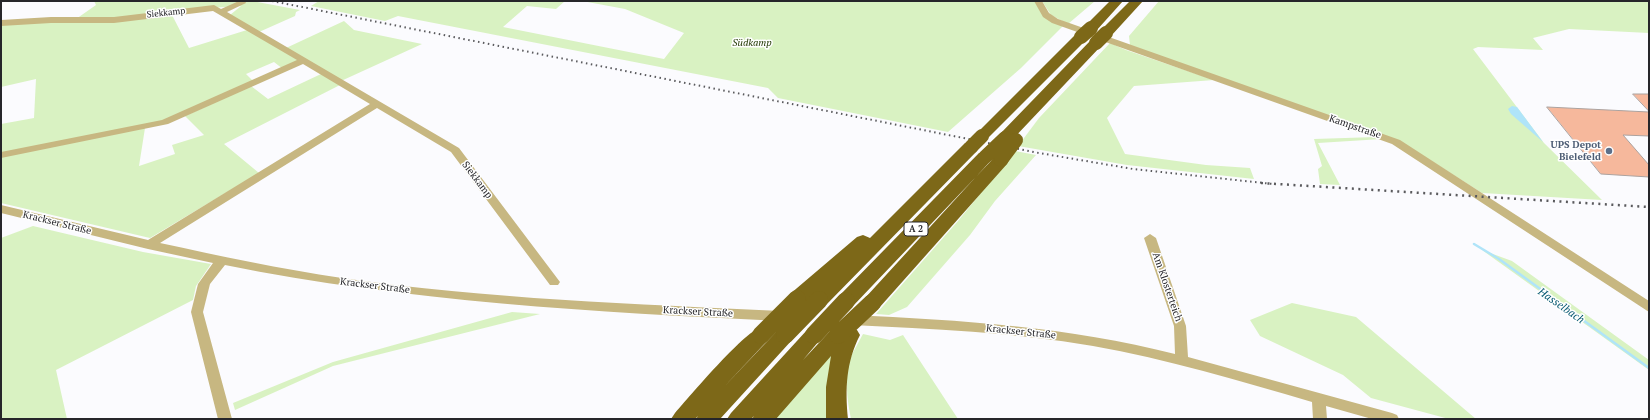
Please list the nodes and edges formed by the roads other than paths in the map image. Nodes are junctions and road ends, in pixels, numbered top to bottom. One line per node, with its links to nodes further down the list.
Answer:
1 (1038, 1): 17 (street, Kampstraße)
2 (1117, 1): 11 (highway, A 2)
3 (1137, 1): 10 (highway, bridge)
4 (242, 3): 5 (street)
5 (221, 12): 6 (street, Siekkamp); 7 (street, Siekkamp)
6 (1, 23)
7 (303, 61): 8 (street, Siekkamp); 9 (street)
8 (376, 105): 14 (street); 16 (street, Siekkamp)
9 (1, 155)
10 (993, 159): 18 (highway, bridge); 26 (highway, A 2, bridge)
11 (940, 178): 20 (highway, bridge); 25 (highway, A 2, bridge)
12 (1, 209): 14 (street, Krackser Straße)
13 (1150, 238): 19 (street, Am Klosterteich)
14 (148, 245): 15 (street, Krackser Straße)
15 (222, 261): 19 (street, Krackser Straße); 22 (street)
16 (554, 282)
17 (1649, 307)
18 (844, 335): 27 (highway); 28 (highway)
19 (1182, 360): 21 (street, Krackser Straße)
20 (732, 364): 23 (highway); 24 (highway)
21 (1319, 398): 29 (street); 30 (street, Krackser Straße)
22 (225, 419)
23 (674, 419)
24 (682, 419)
25 (707, 419)
26 (738, 419)
27 (763, 419)
28 (837, 419)
29 (1320, 419)
30 (1392, 419)

